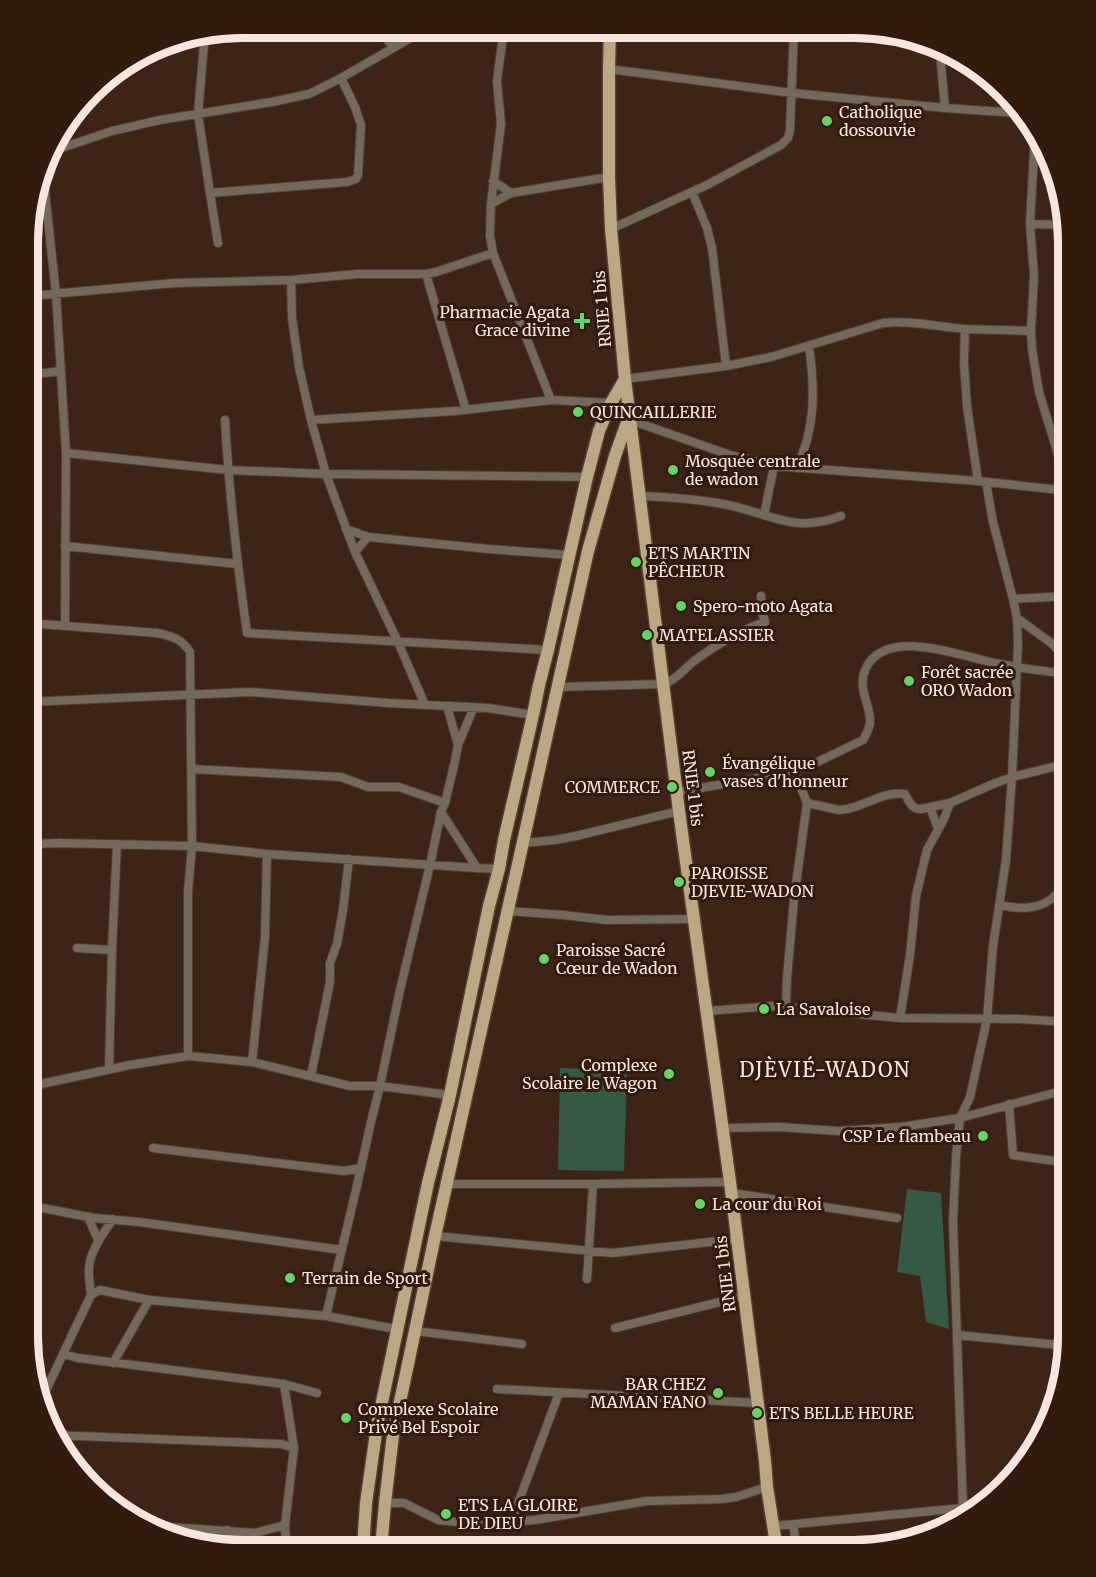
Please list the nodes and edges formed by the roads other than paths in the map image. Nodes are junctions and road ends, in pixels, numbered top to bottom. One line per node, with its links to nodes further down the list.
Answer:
1 (386, 38): 7 (street)
2 (410, 38): 7 (street)
3 (503, 38): 18 (street)
4 (610, 38): 9 (main road, RNIE 1 bis)
5 (794, 38): 11 (street)
6 (204, 41): 14 (street)
7 (393, 47): 10 (street)
8 (940, 57): 12 (street)
9 (609, 69): 11 (street); 17 (main road, RNIE 1 bis)
10 (341, 78): 14 (street); 21 (street)
11 (792, 93): 12 (street); 20 (street)
12 (945, 108): 13 (street)
13 (1012, 113)
14 (198, 114): 16 (street); 21 (street)
15 (1034, 146): 24 (street)
16 (60, 148)
17 (609, 177): 22 (street); 26 (main road, RNIE 1 bis)
18 (493, 180): 22 (street); 23 (street)
19 (45, 187): 31 (street)
20 (692, 192): 26 (street); 36 (street)
21 (210, 193): 27 (street)
22 (511, 193): 23 (street)
23 (491, 204): 28 (street)
24 (1030, 224): 25 (street); 34 (street)
25 (1057, 225)
26 (611, 229): 39 (main road, RNIE 1 bis)
27 (218, 243)
28 (493, 253): 29 (street); 40 (street)
29 (426, 274): 30 (street); 42 (street)
30 (291, 280): 31 (street); 45 (street)
31 (56, 294): 32 (street); 37 (street)
32 (38, 295)
33 (965, 329): 34 (street); 35 (street); 53 (street)
34 (1031, 331): 47 (street)
35 (809, 346): 36 (street); 49 (street)
36 (726, 366): 39 (street)
37 (60, 371): 38 (street); 46 (street)
38 (38, 374)
39 (625, 379): 41 (main road); 43 (main road, RNIE 1 bis)
40 (551, 400): 41 (street); 42 (street)
41 (611, 403): 52 (main road)
42 (466, 410): 45 (street)
43 (629, 418): 48 (street); 55 (main road, RNIE 1 bis); 76 (main road)
44 (225, 420): 50 (street)
45 (311, 420): 51 (street)
46 (66, 453): 50 (street); 60 (street)
47 (1058, 455)
48 (774, 466): 49 (street); 56 (street)
49 (796, 468): 53 (street)
50 (228, 470): 51 (street); 63 (street)
51 (326, 474): 52 (street); 58 (street)
52 (587, 477): 62 (main road)
53 (982, 482): 54 (street); 66 (street)
54 (1058, 489)
55 (639, 496): 56 (street); 75 (main road, RNIE 1 bis)
56 (764, 515): 57 (street)
57 (841, 516)
58 (346, 530): 59 (street); 61 (street)
59 (368, 537): 61 (street); 62 (street)
60 (65, 546): 63 (street); 69 (street)
61 (355, 552): 70 (street)
62 (570, 555): 71 (main road)
63 (237, 564): 70 (street)
64 (761, 596): 75 (street)
65 (1058, 597): 66 (street)
66 (1013, 599): 67 (street)
67 (1017, 618): 72 (street); 73 (street)
68 (38, 623): 69 (street)
69 (65, 626): 77 (street)
70 (398, 642): 71 (street); 79 (street)
71 (548, 650): 82 (main road)
72 (1058, 650)
73 (1018, 668): 74 (street); 86 (street); 87 (street)
74 (1058, 673)
75 (664, 684): 76 (street); 88 (main road, RNIE 1 bis)
76 (557, 687): 96 (main road)
77 (191, 696): 78 (street); 79 (street); 85 (street)
78 (38, 702)
79 (425, 705): 80 (street)
80 (447, 706): 81 (street); 83 (street)
81 (474, 707): 82 (street); 83 (street)
82 (533, 715): 104 (main road)
83 (458, 745): 89 (street)
84 (1058, 765): 87 (street)
85 (191, 770): 89 (street); 99 (street)
86 (794, 770): 88 (street); 90 (street)
87 (1012, 777): 91 (street); 106 (street)
88 (677, 792): 93 (main road, RNIE 1 bis)
89 (445, 803): 94 (street)
90 (807, 803): 92 (street); 111 (street)
91 (950, 803): 92 (street); 95 (street)
92 (930, 807): 95 (street)
93 (679, 811): 96 (street); 108 (main road, RNIE 1 bis)
94 (441, 812): 102 (street); 103 (street)
95 (938, 830): 113 (street)
96 (524, 843): 107 (main road)
97 (38, 844): 98 (street)
98 (117, 844): 99 (street); 110 (street)
99 (192, 846): 100 (street); 116 (street)
100 (267, 854): 101 (street); 117 (street)
101 (349, 859): 102 (street); 119 (street)
102 (430, 865): 103 (street); 121 (street)
103 (477, 868): 104 (street)
104 (499, 869): 123 (main road)
105 (1058, 894): 106 (street)
106 (999, 905): 114 (street)
107 (508, 911): 108 (street); 132 (main road)
108 (694, 919): 112 (main road, RNIE 1 bis)
109 (77, 948): 110 (street)
110 (112, 950): 118 (street)
111 (786, 1007): 112 (street); 113 (street)
112 (706, 1011): 126 (main road, RNIE 1 bis)
113 (900, 1018): 114 (street)
114 (987, 1019): 115 (street); 125 (street)
115 (1058, 1022)
116 (188, 1056): 117 (street); 118 (street)
117 (252, 1062): 119 (street)
118 (109, 1069): 120 (street)
119 (311, 1076): 121 (street)
120 (38, 1085)
121 (381, 1086): 123 (street); 129 (street)
122 (1058, 1092): 124 (street)
123 (450, 1095): 150 (main road)
124 (1008, 1104): 125 (street); 128 (street)
125 (960, 1118): 126 (street); 152 (street)
126 (722, 1128): 134 (main road, RNIE 1 bis)
127 (153, 1148): 130 (street)
128 (1058, 1161)
129 (361, 1168): 130 (street); 131 (street)
130 (344, 1171): 131 (street)
131 (358, 1183): 142 (street)
132 (447, 1184): 133 (street); 139 (main road)
133 (593, 1184): 134 (street); 143 (street)
134 (731, 1187): 137 (street); 140 (main road, RNIE 1 bis)
135 (38, 1207): 136 (street)
136 (88, 1217): 138 (street); 141 (street)
137 (897, 1218)
138 (113, 1219): 141 (street); 142 (street)
139 (435, 1236): 143 (street); 151 (main road)
140 (737, 1239): 143 (street); 146 (main road, RNIE 1 bis)
141 (98, 1240): 145 (street)
142 (342, 1250): 148 (street)
143 (589, 1251): 144 (street)
144 (587, 1279)
145 (91, 1294): 147 (street); 155 (street)
146 (744, 1296): 149 (street); 162 (main road, RNIE 1 bis)
147 (149, 1300): 148 (street); 156 (street)
148 (326, 1316): 150 (street)
149 (615, 1328)
150 (396, 1329): 180 (main road)
151 (415, 1331): 153 (street); 169 (main road)
152 (957, 1335): 154 (street); 170 (street)
153 (522, 1344)
154 (1058, 1345)
155 (63, 1354): 156 (street); 159 (street)
156 (113, 1363): 157 (street)
157 (284, 1383): 160 (street); 164 (street)
158 (497, 1389): 161 (street)
159 (45, 1392)
160 (317, 1393)
161 (559, 1393): 162 (street); 172 (street)
162 (757, 1403): 168 (main road, RNIE 1 bis)
163 (66, 1435): 165 (street); 166 (street)
164 (292, 1436): 166 (street); 167 (street)
165 (66, 1438)
166 (281, 1444): 167 (street)
167 (294, 1448): 174 (street)
168 (767, 1487): 172 (street); 175 (main road, RNIE 1 bis)
169 (385, 1503): 172 (street); 181 (main road)
170 (967, 1506)
171 (962, 1508): 173 (street)
172 (511, 1522)
173 (793, 1524): 175 (street); 183 (street)
174 (285, 1525): 177 (street); 179 (street)
175 (774, 1526): 182 (main road, RNIE 1 bis)
176 (171, 1527): 177 (street)
177 (227, 1530): 178 (street)
178 (217, 1538)
179 (286, 1540)
180 (364, 1540)
181 (382, 1540)
182 (776, 1540)
183 (795, 1540)

